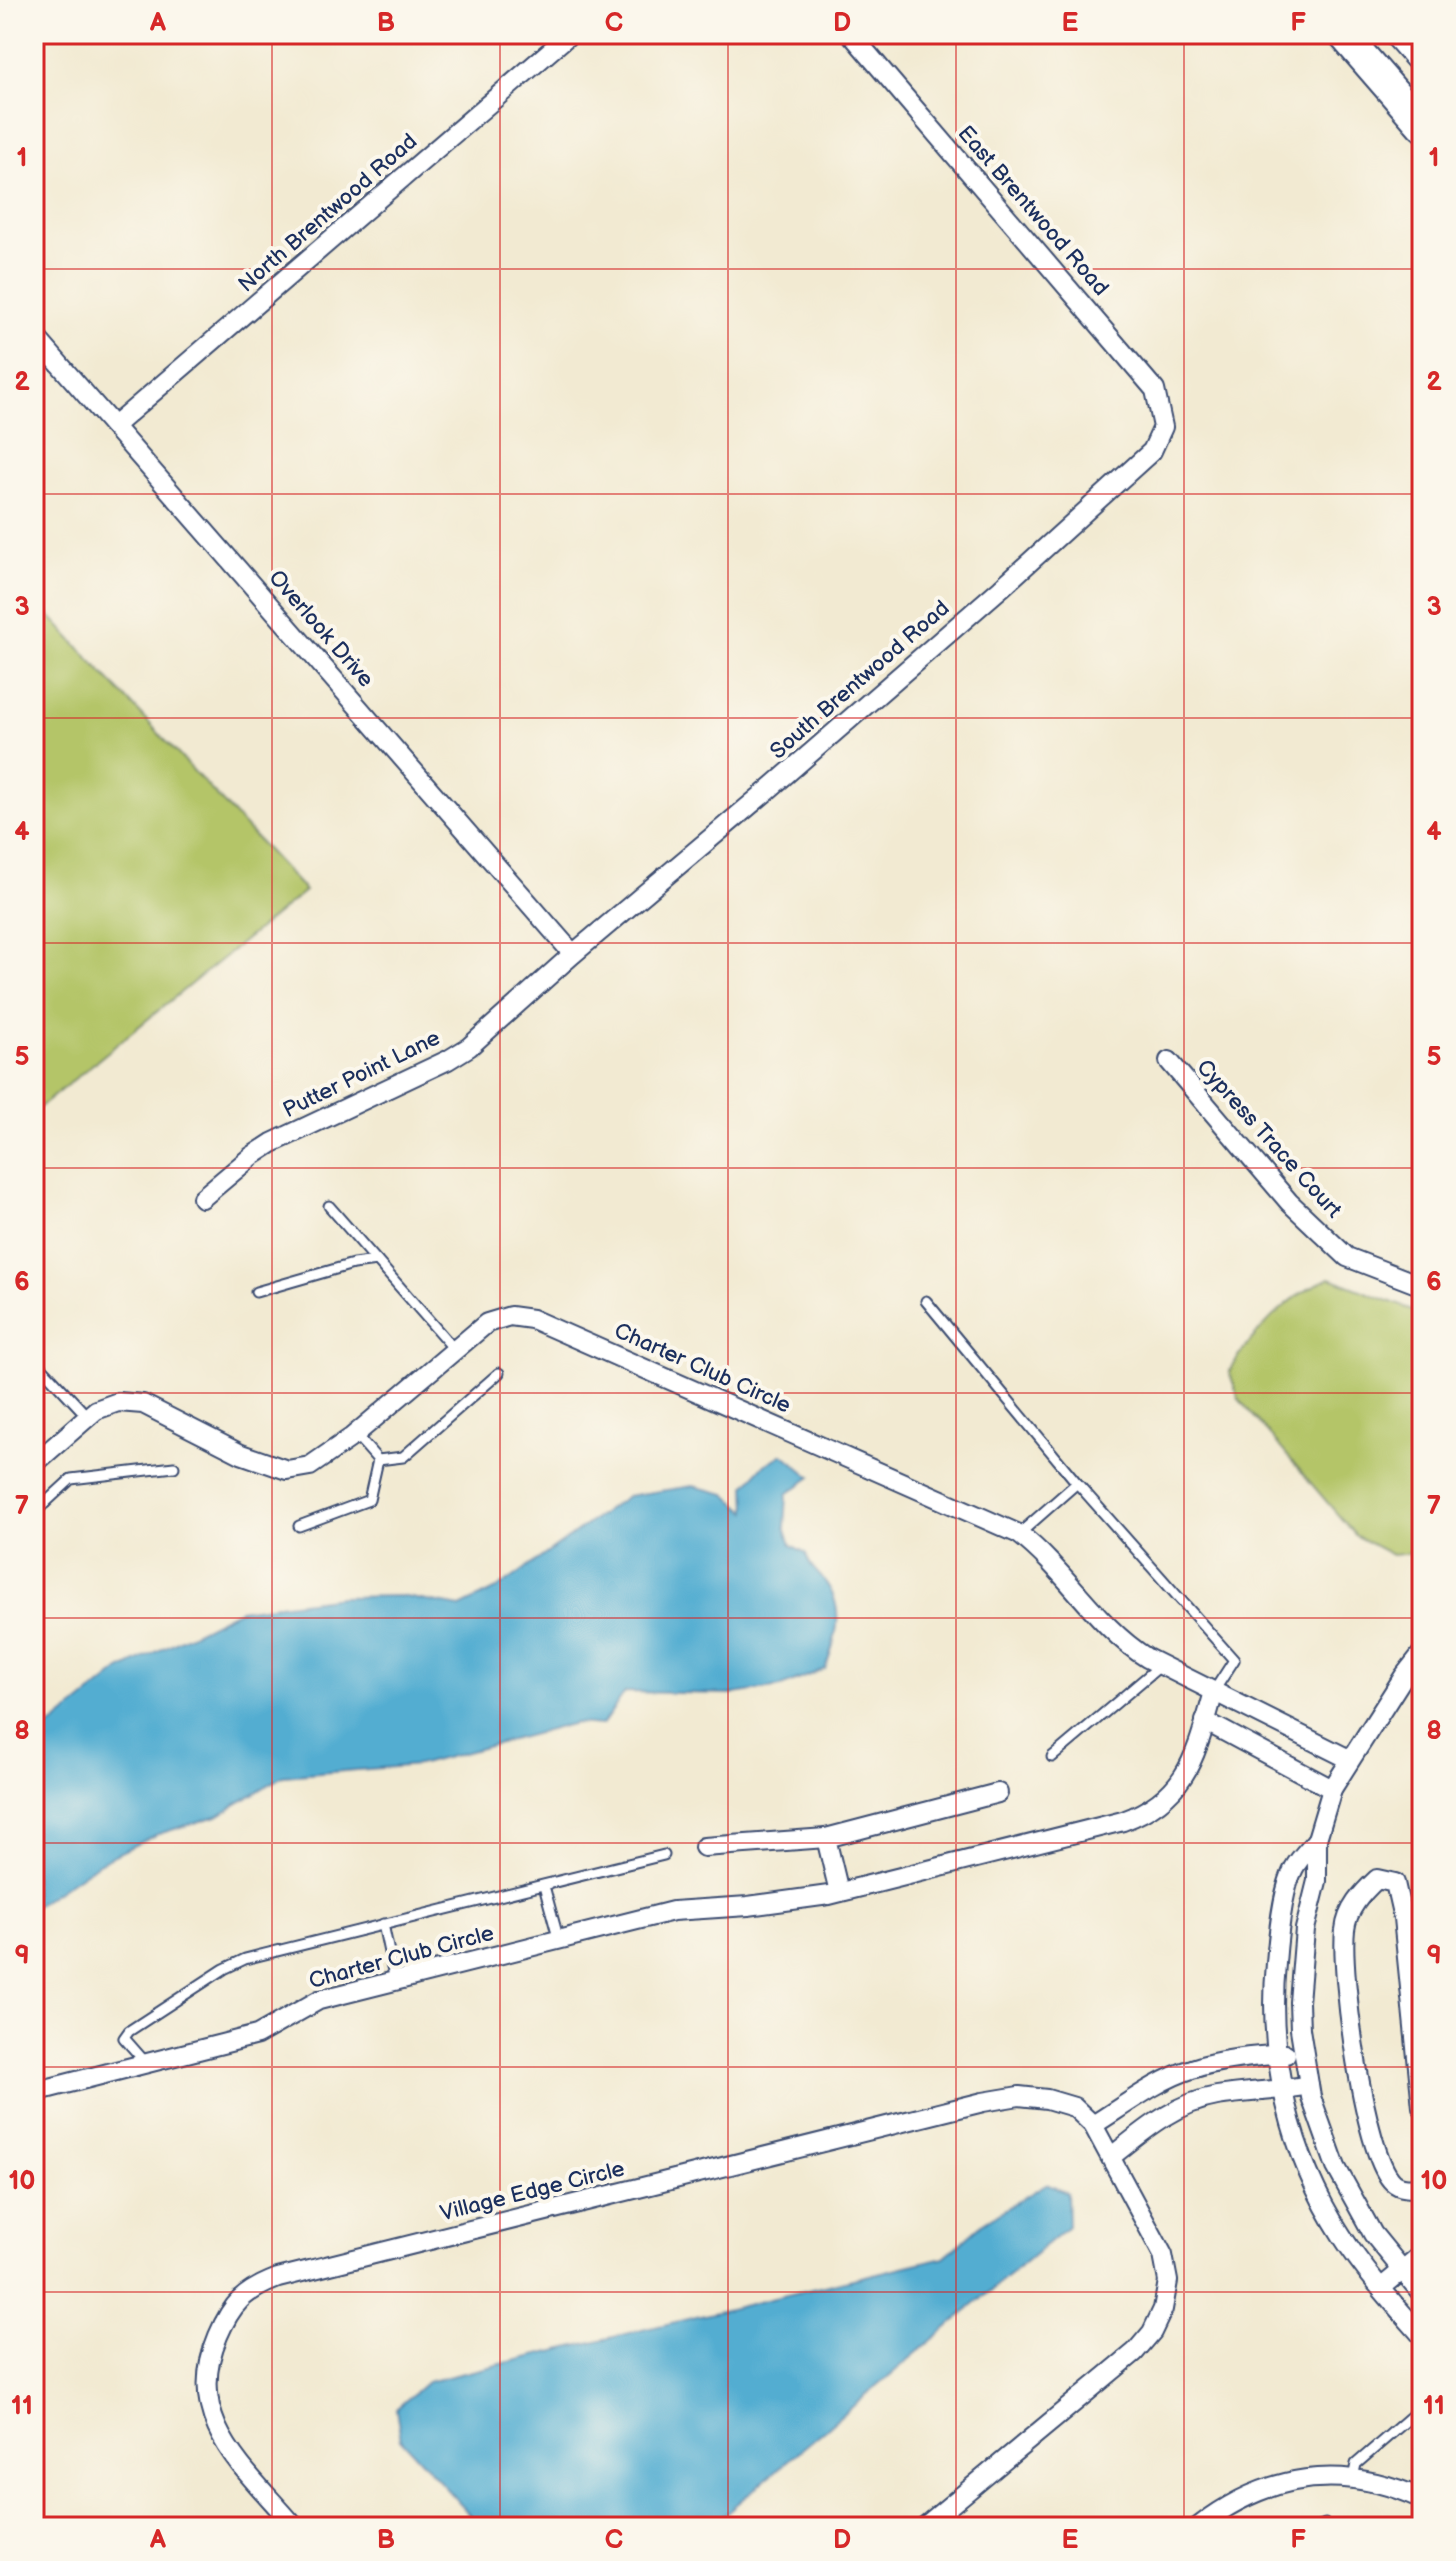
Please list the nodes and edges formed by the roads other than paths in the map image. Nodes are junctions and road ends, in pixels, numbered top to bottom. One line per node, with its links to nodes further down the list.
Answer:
1 (570, 34): 8 (street, North Brentwood Road)
2 (851, 34): 9 (street, East Brentwood Road)
3 (1343, 34): 6 (main road)
4 (1400, 34): 5 (main road)
5 (1422, 59)
6 (1422, 125)
7 (34, 335): 8 (street, Overlook Drive)
8 (114, 426): 10 (street, Overlook Drive)
9 (1163, 427): 10 (street, South Brentwood Road)
10 (573, 954): 12 (street, Putter Point Lane)
11 (1169, 1061): 15 (street, Cypress Trace Court)
12 (202, 1198)
13 (329, 1206): 14 (lane)
14 (377, 1261): 16 (lane); 18 (lane)
15 (1422, 1286)
16 (256, 1292)
17 (926, 1301): 26 (lane)
18 (454, 1349): 22 (street, Charter Club Circle); 31 (street, Charter Club Circle)
19 (34, 1359): 21 (lane)
20 (499, 1373): 23 (lane)
21 (88, 1417): 22 (street, Charter Club Circle); 24 (street, Charter Club Circle)
22 (355, 1434): 23 (lane)
23 (378, 1460): 30 (lane)
24 (34, 1464)
25 (174, 1467): 28 (lane)
26 (1077, 1483): 31 (lane); 34 (lane)
27 (34, 1492): 28 (lane)
28 (45, 1503): 29 (lane)
29 (34, 1513)
30 (299, 1526)
31 (1019, 1534): 33 (street, Charter Club Circle)
32 (1422, 1653): 37 (street)
33 (1161, 1665): 34 (street, Charter Club Circle); 36 (lane)
34 (1214, 1692): 35 (street, Charter Club Circle); 37 (street, Charter Club Circle)
35 (1205, 1721): 38 (street); 45 (street, Charter Club Circle)
36 (1052, 1757)
37 (1349, 1759): 38 (street)
38 (1332, 1789): 41 (street)
39 (998, 1793): 40 (street)
40 (826, 1838): 42 (street); 45 (street)
41 (1317, 1839): 49 (street); 50 (street)
42 (704, 1847)
43 (664, 1855): 44 (lane)
44 (544, 1886): 46 (lane); 47 (lane)
45 (839, 1892): 47 (street, Charter Club Circle)
46 (383, 1924): 48 (lane); 51 (lane)
47 (559, 1941): 48 (street, Charter Club Circle)
48 (395, 1981): 51 (street, Charter Club Circle)
49 (1304, 2053): 50 (street); 52 (street)
50 (1277, 2054): 53 (street); 54 (street)
51 (146, 2063): 55 (street, Charter Club Circle)
52 (1309, 2085): 54 (street); 62 (street)
53 (1156, 2087): 57 (street); 58 (street)
54 (1283, 2090): 57 (street); 63 (street)
55 (34, 2092)
56 (1422, 2107): 60 (street)
57 (1170, 2113): 59 (street)
58 (1093, 2125): 59 (street, Village Edge Circle); 68 (street, Village Edge Circle)
59 (1111, 2157): 69 (street, Village Edge Circle)
60 (1422, 2187)
61 (1422, 2254): 62 (street)
62 (1415, 2282): 63 (street)
63 (1386, 2295): 64 (street)
64 (1422, 2336)
65 (1422, 2407): 66 (lane)
66 (1353, 2478): 67 (street); 70 (street)
67 (1422, 2499)
68 (295, 2527)
69 (924, 2527)
70 (1198, 2527)
71 (1318, 2527): 72 (lane)
72 (1328, 2527)

